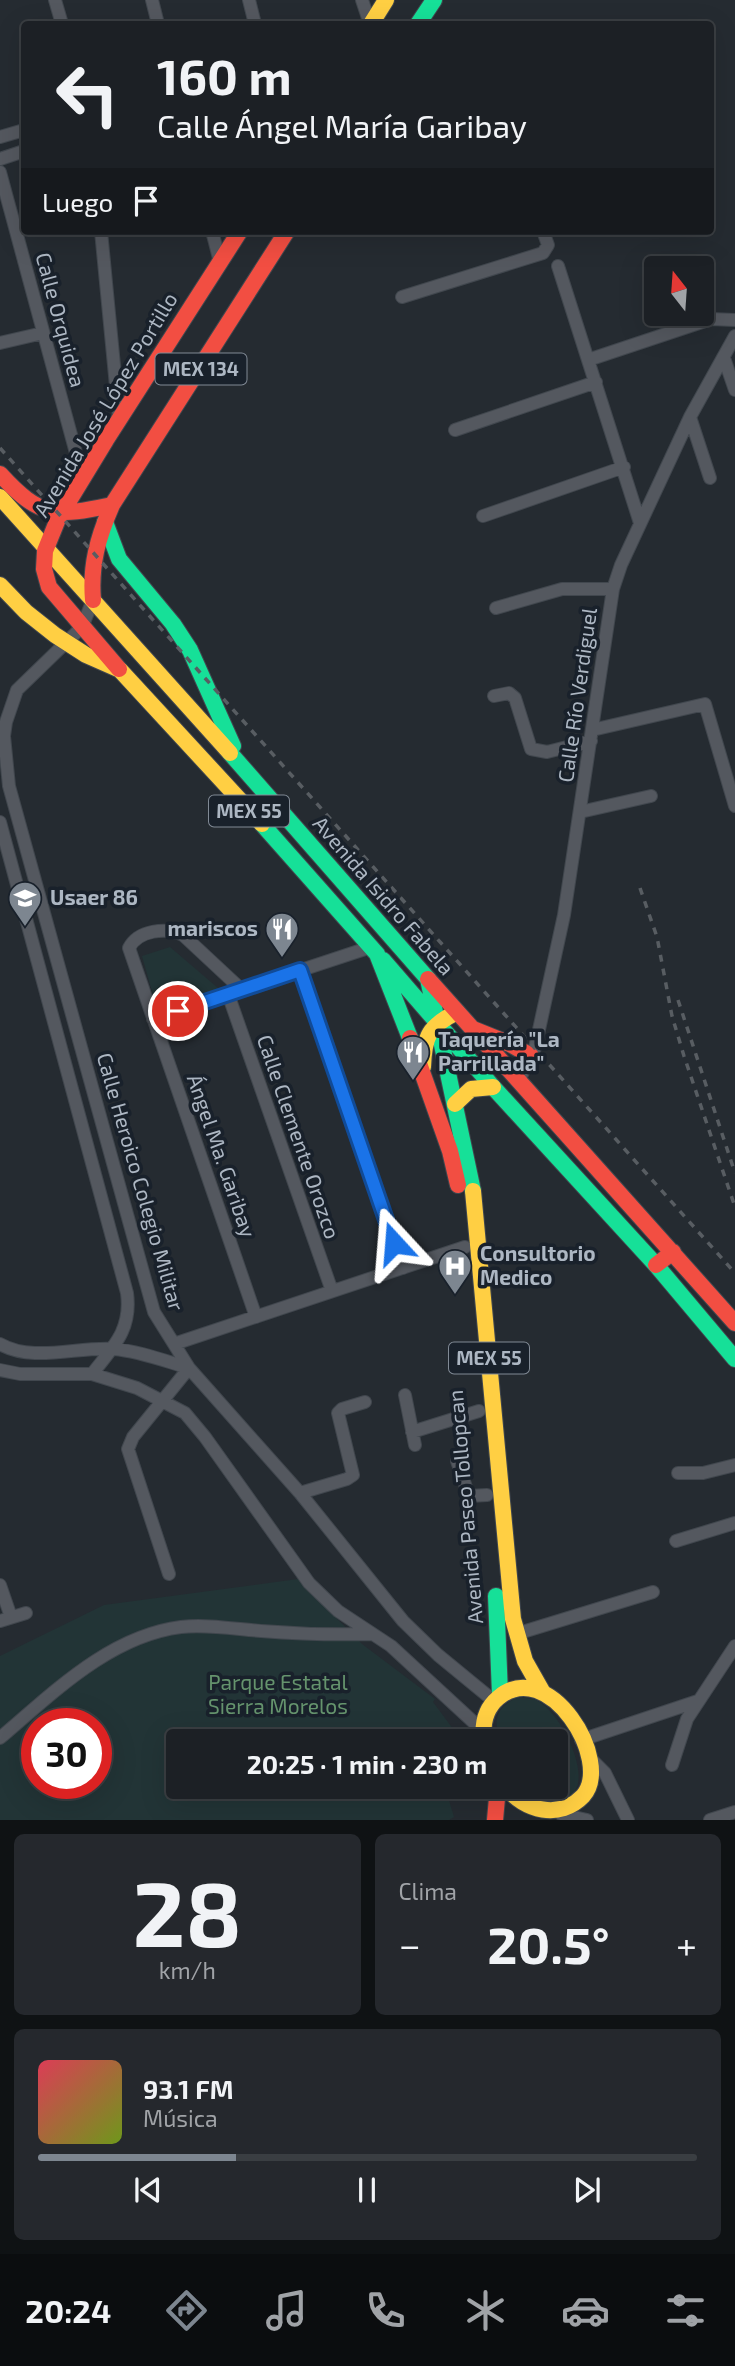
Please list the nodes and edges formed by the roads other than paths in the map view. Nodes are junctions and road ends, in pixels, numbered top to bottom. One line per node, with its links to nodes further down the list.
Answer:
1 (55, 0): 7 (street)
2 (152, 0): 8 (street)
3 (249, 0): 9 (street)
4 (362, 0): 10 (street)
5 (386, 0): 11 (main road)
6 (434, 0): 12 (main road)
7 (61, 21)
8 (157, 21)
9 (255, 21)
10 (369, 21)
11 (372, 21)
12 (420, 21)
13 (21, 131): 14 (street)
14 (0, 138)
15 (21, 153): 16 (street)
16 (0, 159)
17 (0, 172): 27 (street, Calle Orquidea)
18 (101, 235): 34 (street)
19 (213, 235): 23 (street)
20 (237, 235): 23 (main road, Avenida José López Portillo / MEX 134)
21 (284, 235): 43 (main road, MEX 134)
22 (544, 235): 25 (street)
23 (220, 262): 34 (main road, Avenida José López Portillo / MEX 134)
24 (558, 266): 31 (street)
25 (402, 297)
26 (735, 320): 31 (street)
27 (43, 334): 29 (street); 40 (street, Calle Orquidea)
28 (735, 336): 30 (street, Calle Río Verdiguel)
29 (0, 343)
30 (724, 358): 33 (street); 35 (street, Calle Río Verdiguel)
31 (588, 360): 32 (street)
32 (596, 382): 36 (street); 37 (street)
33 (735, 390)
34 (119, 417): 40 (main road, Avenida José López Portillo / MEX 134)
35 (690, 417): 39 (street); 49 (street, Calle Río Verdiguel)
36 (455, 430)
37 (624, 467): 46 (street); 49 (street)
38 (0, 474): 44 (main road)
39 (710, 478)
40 (83, 479): 41 (main road, Avenida José López Portillo / MEX 134)
41 (75, 494): 44 (street); 45 (main road, Avenida José López Portillo / MEX 134)
42 (0, 497): 47 (main road, Avenida Isidro Fabela / MEX 55)
43 (112, 505): 45 (main road); 48 (main road, MEX 134)
44 (38, 508): 45 (main road); 47 (street)
45 (60, 514): 50 (main road, Avenida José López Portillo / MEX 134)
46 (483, 516)
47 (8, 518): 50 (main road, Avenida Isidro Fabela / MEX 55)
48 (105, 522): 53 (main road, MEX 134); 62 (main road)
49 (640, 523): 52 (street, Calle Río Verdiguel)
50 (46, 549): 53 (main road, Avenida Isidro Fabela / MEX 55); 55 (main road, Avenida José López Portillo / MEX 55)
51 (0, 585): 56 (main road, Avenida Isidro Fabela / MEX 55)
52 (613, 589): 54 (street); 61 (street, Calle Río Verdiguel)
53 (93, 600): 55 (street, MEX 134); 62 (main road, Avenida Isidro Fabela / MEX 55)
54 (496, 608)
55 (82, 627): 56 (street, Calle Heroico Colegio Militar); 57 (main road, Avenida José López Portillo / MEX 55)
56 (67, 644): 57 (main road, Avenida Isidro Fabela / MEX 55); 58 (street, Calle Heroico Colegio Militar)
57 (120, 670): 67 (main road, Avenida Isidro Fabela / MEX 55)
58 (18, 690): 60 (street); 71 (street, Calle Heroico Colegio Militar)
59 (494, 696): 61 (street)
60 (0, 697)
61 (592, 735): 64 (street); 65 (street, Calle Río Verdiguel)
62 (241, 765): 69 (main road, Avenida Isidro Fabela / MEX 55)
63 (651, 796): 65 (street)
64 (735, 806)
65 (580, 812): 78 (street, Calle Río Verdiguel)
66 (0, 822): 73 (street, Calle Heroico Colegio Militar)
67 (374, 950): 68 (street); 76 (main road, Avenida Isidro Fabela / MEX 55); 79 (main road, Avenida Paseo Tollopcan / MEX 55)
68 (300, 970): 70 (street); 88 (street)
69 (428, 979): 74 (main road, Avenida Isidro Fabela / MEX 55); 76 (main road, Avenida Paseo Tollopcan)
70 (242, 989): 72 (street); 75 (street, Ángel Ma. Garibay)
71 (67, 993): 73 (street); 83 (street, Calle Heroico Colegio Militar)
72 (228, 994): 75 (street); 89 (street, Calle Clemente Orozco)
73 (49, 998): 84 (street, Calle Heroico Colegio Militar)
74 (457, 1012): 76 (main road); 77 (main road, Avenida Isidro Fabela / MEX 55)
75 (153, 1019): 90 (street, Ángel Ma. Garibay)
76 (436, 1021): 79 (main road); 81 (main road, Avenida Isidro Fabela / MEX 55); 82 (main road, Avenida Paseo Tollopcan / MEX 55)
77 (473, 1029): 78 (main road); 80 (main road, Avenida Isidro Fabela / MEX 55)
78 (531, 1056): 80 (street, Calle Río Verdiguel)
79 (423, 1072): 85 (main road, Avenida Paseo Tollopcan / MEX 55)
80 (519, 1080): 86 (main road, Avenida Isidro Fabela / MEX 55)
81 (493, 1087): 82 (main road); 87 (main road, Avenida Isidro Fabela / MEX 55)
82 (456, 1104): 116 (main road, Avenida Paseo Tollopcan / MEX 55)
83 (128, 1215): 84 (street); 93 (street, Calle Heroico Colegio Militar)
84 (108, 1221): 94 (street, Calle Heroico Colegio Militar)
85 (465, 1247): 88 (street); 102 (main road, Avenida Paseo Tollopcan / MEX 55)
86 (673, 1252): 87 (main road); 91 (main road, Avenida Isidro Fabela / MEX 55)
87 (656, 1265): 95 (main road, Avenida Isidro Fabela / MEX 55)
88 (403, 1268): 89 (street)
89 (332, 1292): 90 (street)
90 (256, 1317): 93 (street)
91 (735, 1323)
92 (0, 1344): 94 (street)
93 (174, 1344): 96 (street, Calle Heroico Colegio Militar)
94 (112, 1348): 96 (street); 98 (street, Calle Heroico Colegio Militar)
95 (735, 1359)
96 (189, 1368): 100 (street); 106 (street, Calle Heroico Colegio Militar)
97 (0, 1370): 98 (street)
98 (92, 1374): 100 (street)
99 (405, 1395): 102 (street)
100 (164, 1401): 110 (street); 115 (street)
101 (365, 1402): 106 (street)
102 (479, 1411): 107 (main road, Avenida Paseo Tollopcan / MEX 55)
103 (457, 1461): 107 (street)
104 (735, 1465): 105 (street)
105 (678, 1473)
106 (300, 1493): 119 (street, Calle Heroico Colegio Militar)
107 (487, 1495): 119 (main road, Avenida Paseo Tollopcan / MEX 55)
108 (735, 1523): 109 (street)
109 (676, 1541)
110 (169, 1574)
111 (0, 1585): 114 (street)
112 (653, 1592): 116 (street)
113 (26, 1613): 114 (street)
114 (5, 1619)
115 (374, 1634): 121 (street); 123 (street)
116 (516, 1634): 118 (main road, Avenida Paseo Tollopcan / MEX 55)
117 (735, 1646): 120 (street)
118 (542, 1691): 119 (main road); 124 (main road, Avenida Paseo Tollopcan)
119 (497, 1697): 122 (main road)
120 (698, 1701): 124 (street); 126 (street)
121 (476, 1729)
122 (484, 1729)
123 (0, 1738)
124 (581, 1740): 125 (main road, Avenida Paseo Tollopcan)
125 (589, 1759): 130 (main road); 134 (street)
126 (672, 1765)
127 (497, 1799): 132 (main road)
128 (514, 1799): 131 (main road)
129 (735, 1812): 135 (street)
130 (560, 1814): 131 (main road); 133 (street)
131 (539, 1818)
132 (495, 1820)
133 (587, 1820)
134 (628, 1820)
135 (710, 1820)

